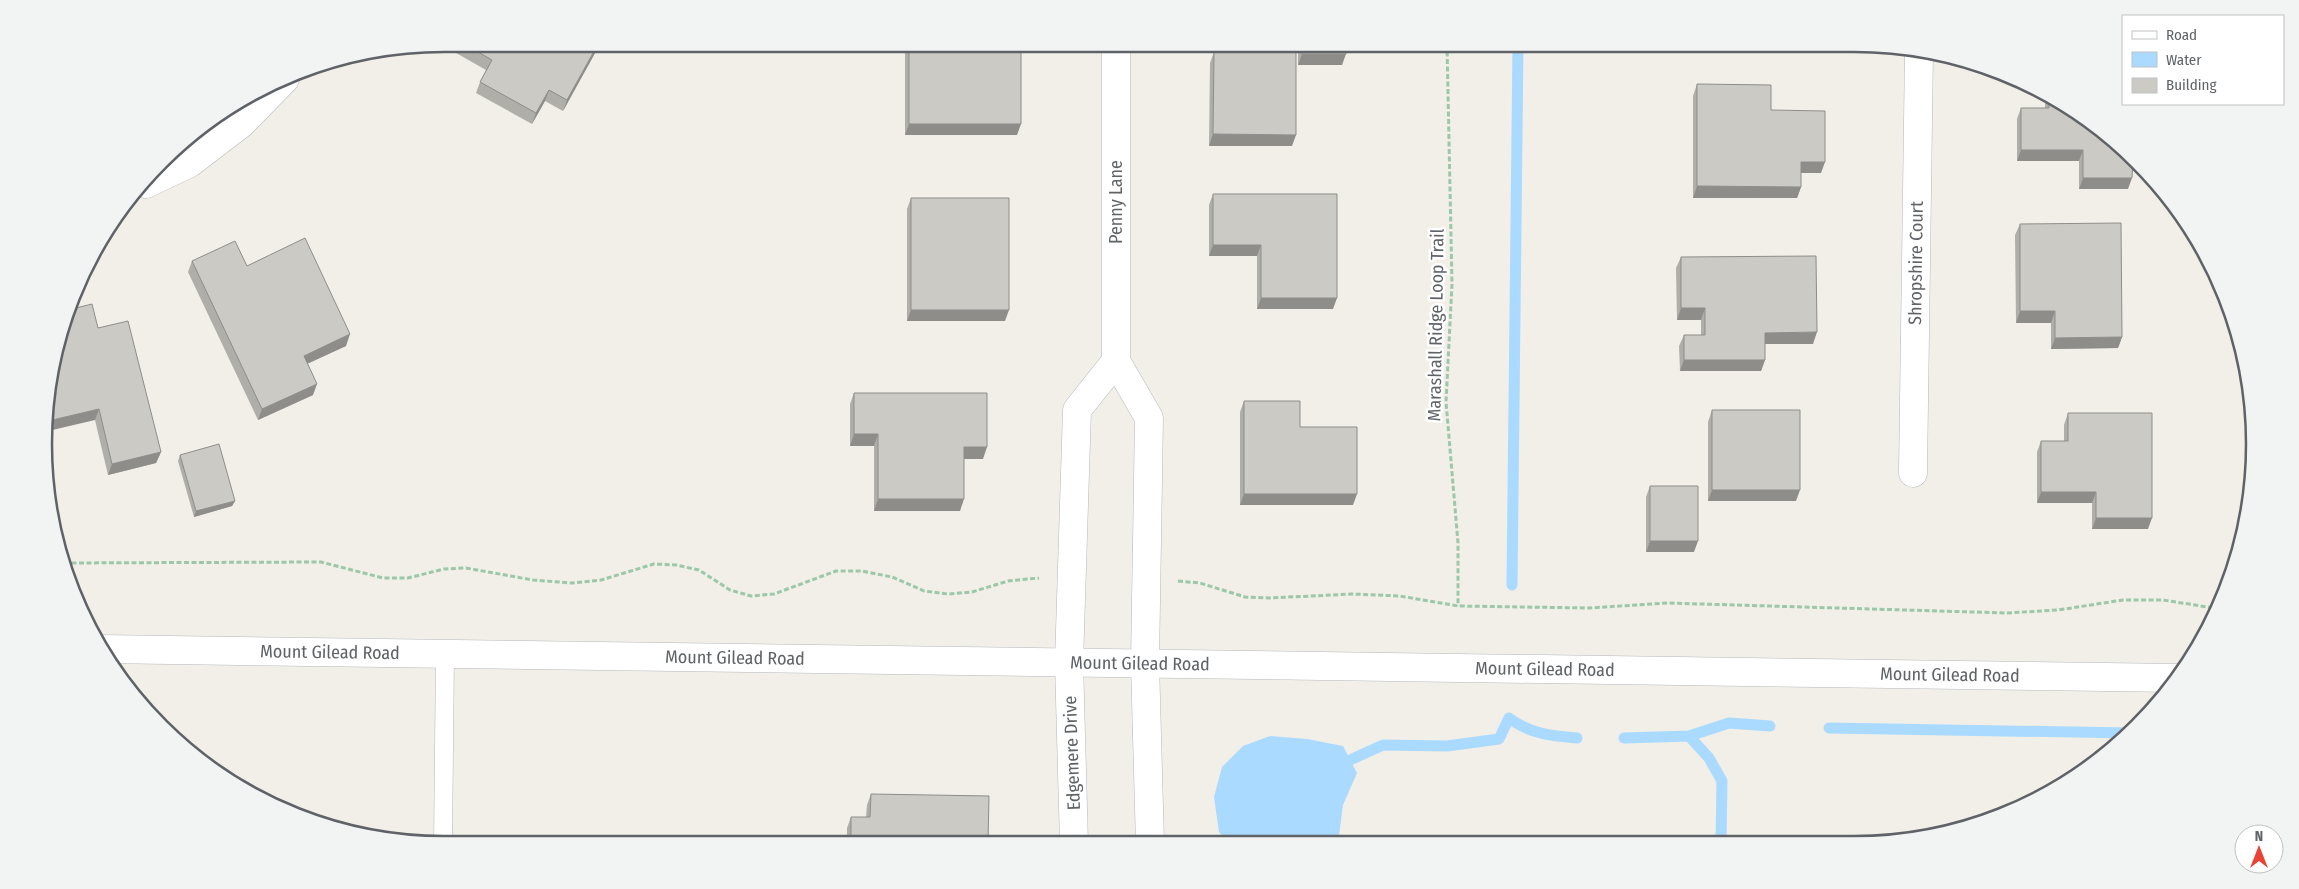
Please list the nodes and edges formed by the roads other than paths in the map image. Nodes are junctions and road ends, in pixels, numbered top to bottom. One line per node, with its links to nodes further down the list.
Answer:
1 (1116, 52): 5 (street, Penny Lane)
2 (1919, 58): 6 (street, Shropshire Court)
3 (271, 93): 4 (street)
4 (156, 179)
5 (1116, 361): 9 (street); 10 (street)
6 (1912, 473)
7 (110, 648): 8 (street, Mount Gilead Road)
8 (445, 653): 9 (street, Mount Gilead Road); 12 (lane)
9 (1069, 662): 10 (street, Mount Gilead Road); 13 (street, Edgemere Drive)
10 (1145, 663): 11 (street, Mount Gilead Road); 14 (street)
11 (2169, 678)
12 (444, 836)
13 (1074, 836)
14 (1150, 836)

